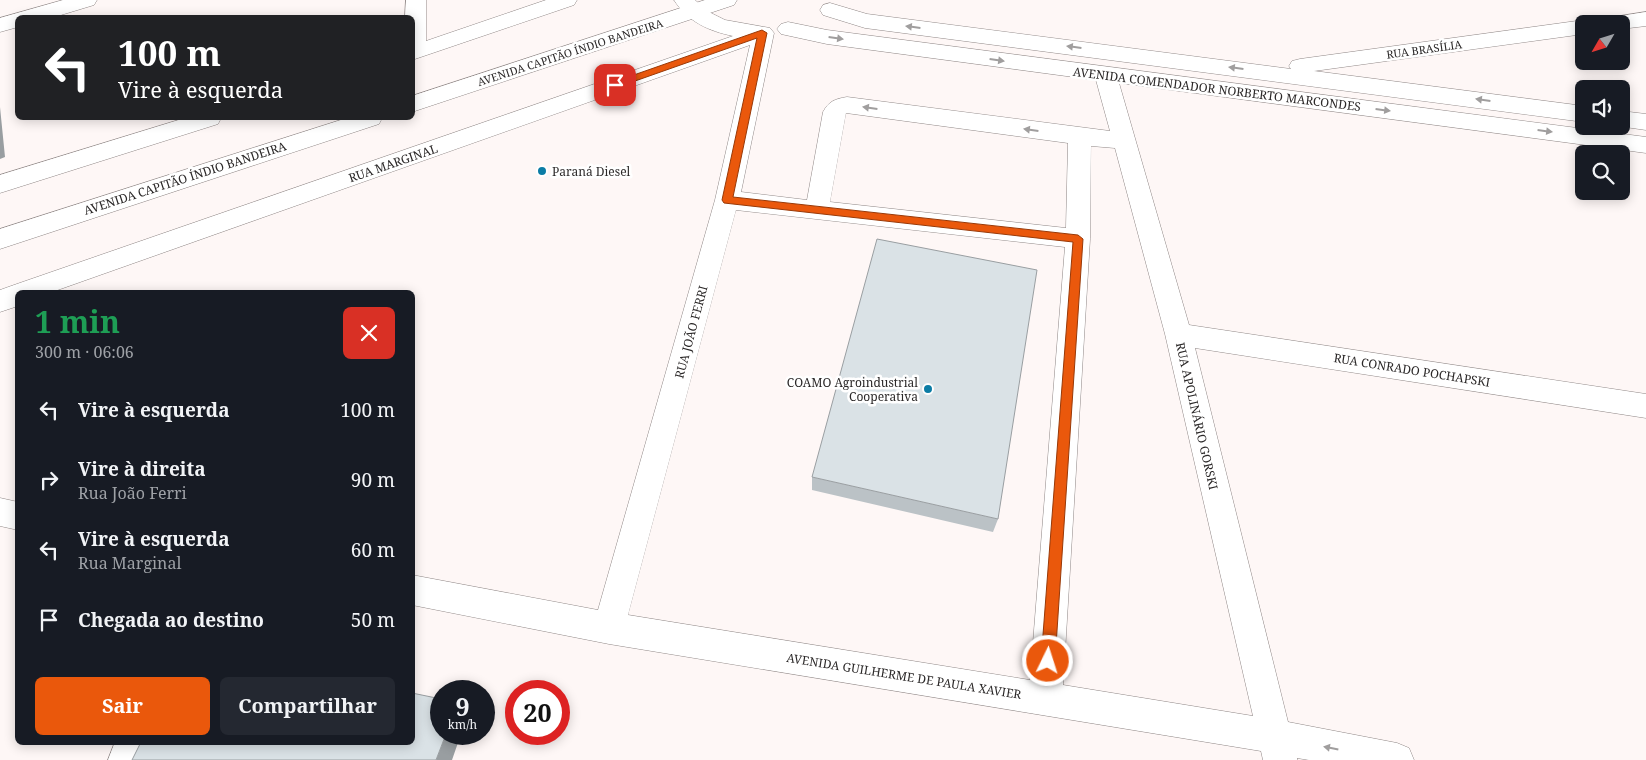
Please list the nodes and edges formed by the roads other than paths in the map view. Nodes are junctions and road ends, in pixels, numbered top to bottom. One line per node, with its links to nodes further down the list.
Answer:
1 (87, 0): 7 (street)
2 (416, 0): 12 (street)
3 (566, 0): 15 (street)
4 (726, 0): 5 (street, AVENIDA CAPITÃO ÍNDIO BANDEIRA)
5 (690, 4): 14 (street, AVENIDA COMENDADOR NORBERTO MARCONDES); 18 (street, AVENIDA CAPITÃO ÍNDIO BANDEIRA)
6 (836, 5): 14 (street, RUA MARGINAL); 16 (street, AVENIDA COMENDADOR NORBERTO MARCONDES, one-way to 6)
7 (35, 15)
8 (1646, 18): 10 (street)
9 (15, 21): 11 (street)
10 (1630, 21)
11 (0, 24)
12 (415, 26)
13 (1575, 28): 16 (street, RUA BRASÍLIA)
14 (775, 31): 17 (street, AVENIDA COMENDADOR NORBERTO MARCONDES, one-way to 17); 28 (street, RUA JOÃO FERRI); 32 (street, RUA MARGINAL)
15 (415, 53)
16 (1264, 71): 19 (street, AVENIDA COMENDADOR NORBERTO MARCONDES, one-way to 16)
17 (1106, 74): 25 (street, RUA APOLINÁRIO GORSKI); 26 (street, AVENIDA COMENDADOR NORBERTO MARCONDES, one-way to 26)
18 (415, 103)
19 (1575, 113)
20 (1630, 119): 23 (street)
21 (204, 120): 27 (street)
22 (365, 120): 30 (street, AVENIDA CAPITÃO ÍNDIO BANDEIRA)
23 (1646, 122)
24 (1080, 136): 25 (street); 29 (street, one-way to 29); 31 (street)
25 (1124, 141): 35 (street, RUA APOLINÁRIO GORSKI)
26 (1646, 144)
27 (0, 184)
28 (727, 200): 29 (street); 40 (street, RUA JOÃO FERRI)
29 (817, 210): 31 (street)
30 (0, 239)
31 (1078, 239): 41 (street)
32 (29, 290)
33 (15, 295): 34 (street)
34 (0, 301)
35 (1178, 334): 36 (street, RUA CONRADO POCHAPSKI); 43 (street, RUA APOLINÁRIO GORSKI)
36 (1646, 406)
37 (0, 512): 38 (street)
38 (15, 515)
39 (415, 591): 40 (street, AVENIDA GUILHERME DE PAULA XAVIER)
40 (609, 628): 41 (street, AVENIDA GUILHERME DE PAULA XAVIER)
41 (1045, 699): 43 (street, AVENIDA GUILHERME DE PAULA XAVIER)
42 (132, 745): 44 (street)
43 (1276, 748): 45 (street, AVENIDA GUILHERME DE PAULA XAVIER, one-way to 43)
44 (125, 760)
45 (1397, 760)

